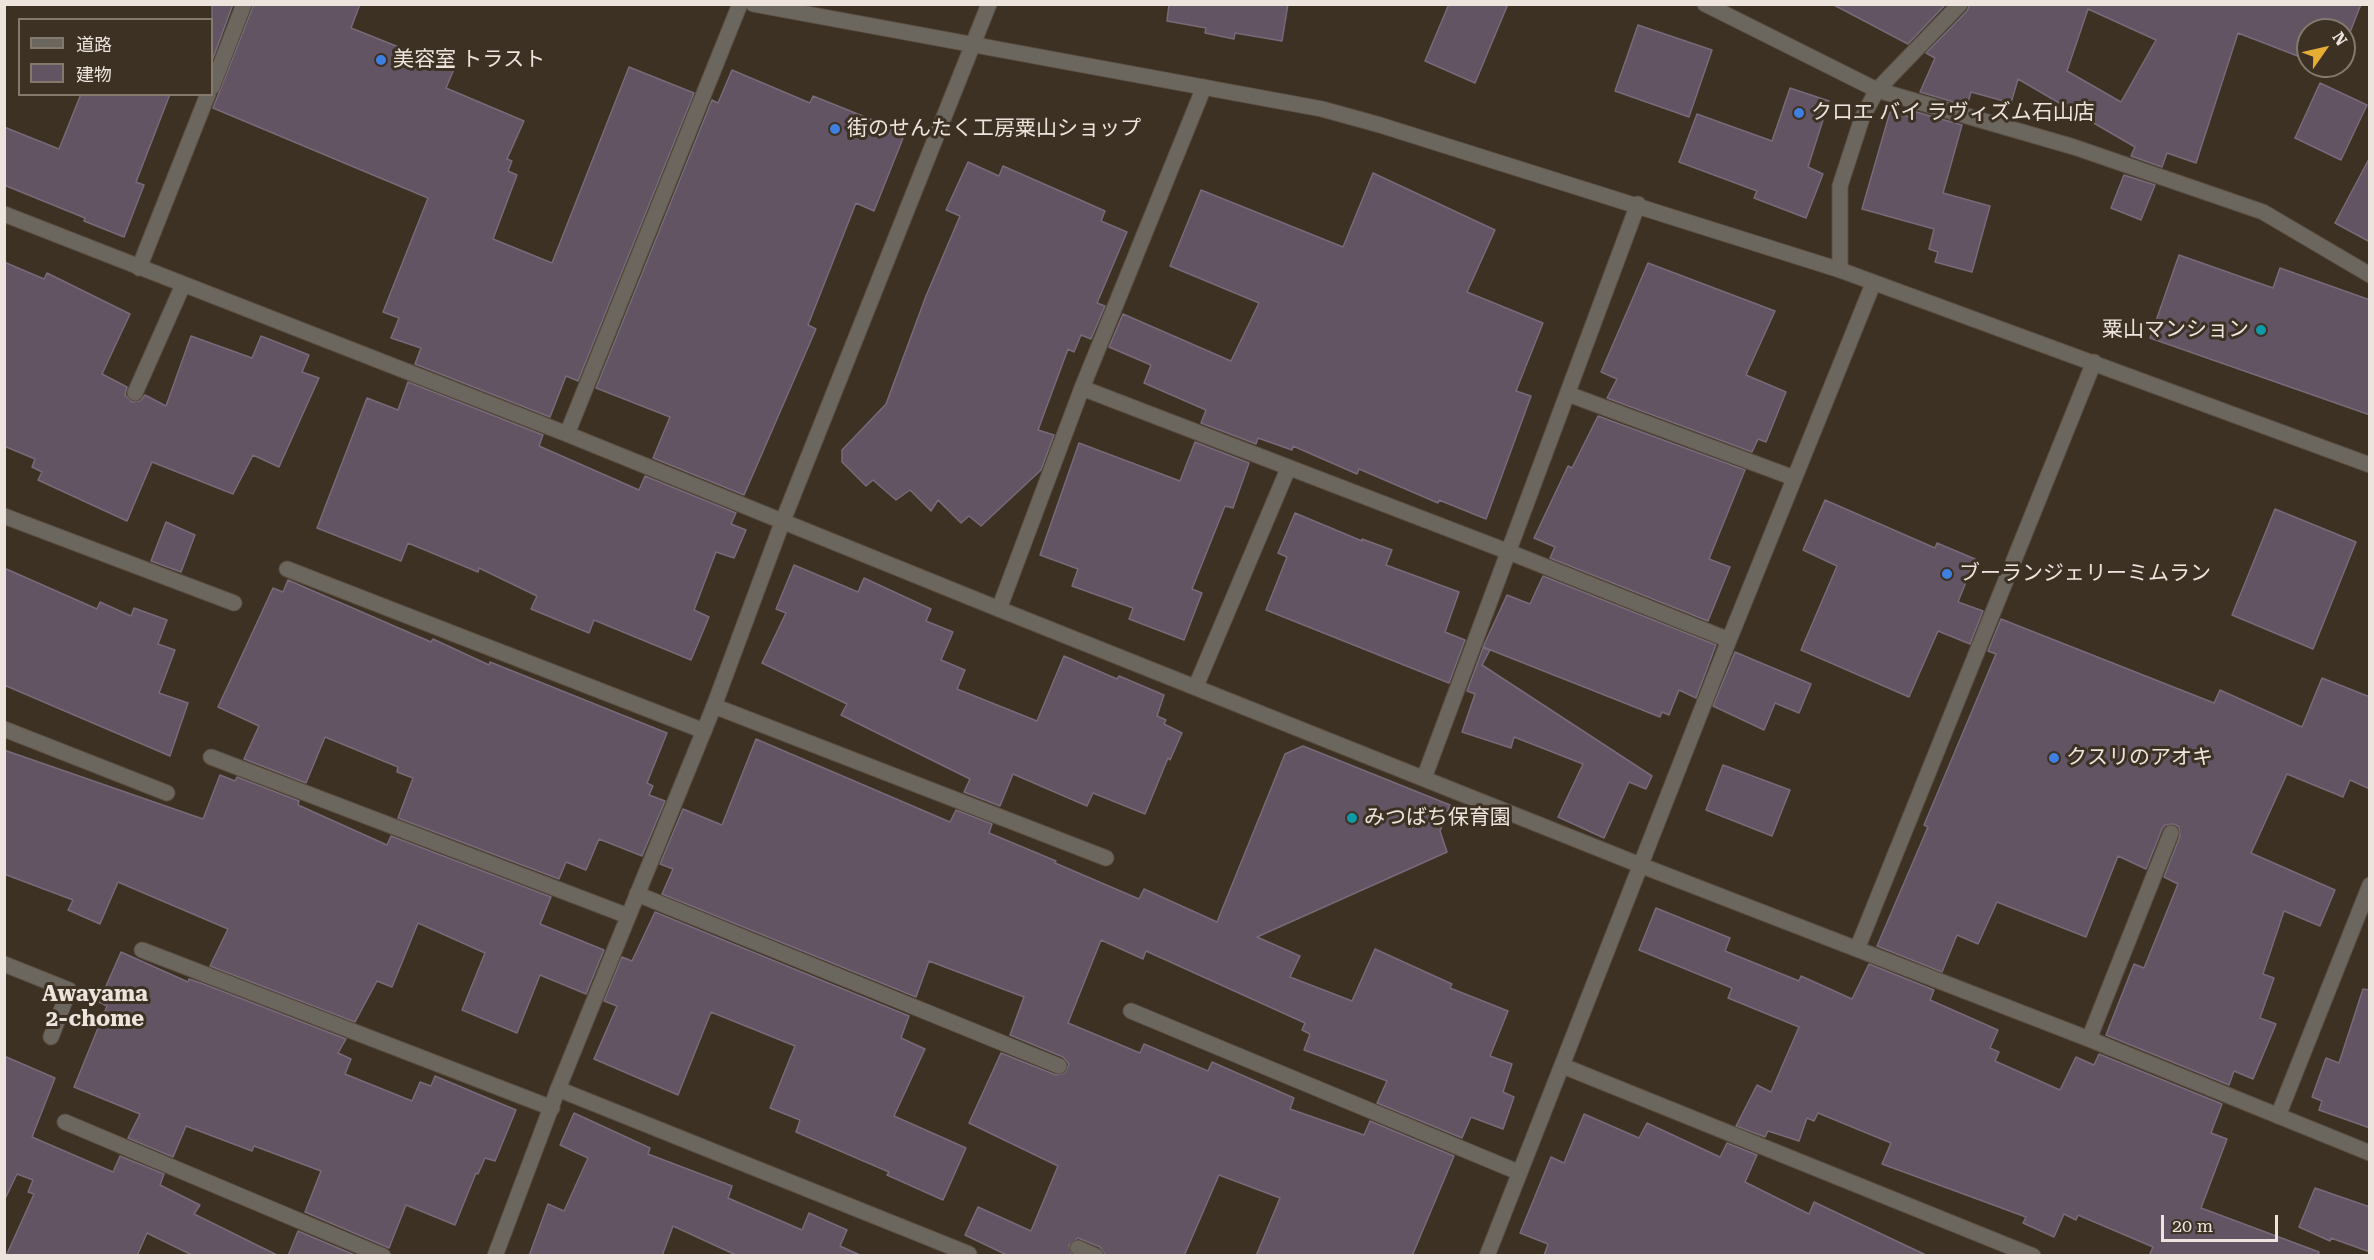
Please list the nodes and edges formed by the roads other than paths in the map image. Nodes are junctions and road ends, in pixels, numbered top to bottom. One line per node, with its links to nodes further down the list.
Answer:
1 (244, 4): 8 (street)
2 (740, 4): 23 (street)
3 (753, 4): 7 (street)
4 (989, 4): 7 (street)
5 (1705, 4): 10 (street)
6 (1960, 4): 10 (street)
7 (974, 45): 9 (street); 28 (street)
8 (213, 84)
9 (1204, 87): 12 (street); 20 (street)
10 (1877, 90): 15 (street); 16 (street)
11 (207, 96): 14 (street)
12 (1638, 204): 15 (street); 22 (street)
13 (4, 214): 14 (street)
14 (139, 267): 18 (street)
15 (1840, 270): 17 (street)
16 (2370, 275)
17 (1873, 284): 19 (street); 26 (street)
18 (183, 285): 21 (street); 23 (street)
19 (2094, 362): 24 (street); 47 (street)
20 (1082, 388): 25 (street); 32 (street)
21 (135, 393)
22 (1568, 394): 26 (street); 29 (street)
23 (567, 434): 28 (street)
24 (2370, 465)
25 (1288, 469): 29 (street); 34 (street)
26 (1794, 478): 33 (street)
27 (4, 516): 31 (street)
28 (782, 523): 32 (street); 35 (street)
29 (1509, 552): 33 (street); 39 (street)
30 (287, 569): 37 (street)
31 (234, 603)
32 (999, 609): 34 (street)
33 (1728, 640): 43 (street)
34 (1196, 686): 39 (street)
35 (714, 706): 37 (street); 42 (street)
36 (4, 729): 40 (street)
37 (704, 730): 45 (street)
38 (211, 757): 46 (street)
39 (1424, 778): 43 (street)
40 (167, 793)
41 (2171, 833): 52 (street)
42 (1106, 858)
43 (1640, 865): 47 (street); 54 (street)
44 (2370, 885): 57 (street)
45 (637, 894): 46 (street); 53 (street)
46 (628, 916): 55 (street)
47 (1857, 948): 52 (street)
48 (142, 951): 56 (street)
49 (4, 964): 51 (street)
50 (1131, 1011): 60 (street)
51 (51, 1037)
52 (2089, 1039): 57 (street)
53 (1059, 1066)
54 (1563, 1066): 60 (street); 67 (street)
55 (558, 1089): 56 (street); 62 (street)
56 (552, 1108): 64 (street)
57 (2278, 1116): 59 (street)
58 (65, 1122): 63 (street)
59 (2370, 1153)
60 (1518, 1172): 66 (street)
61 (1078, 1248): 65 (street)
62 (969, 1254)
63 (383, 1256)
64 (495, 1256)
65 (1096, 1256)
66 (1487, 1256)
67 (2032, 1256)

